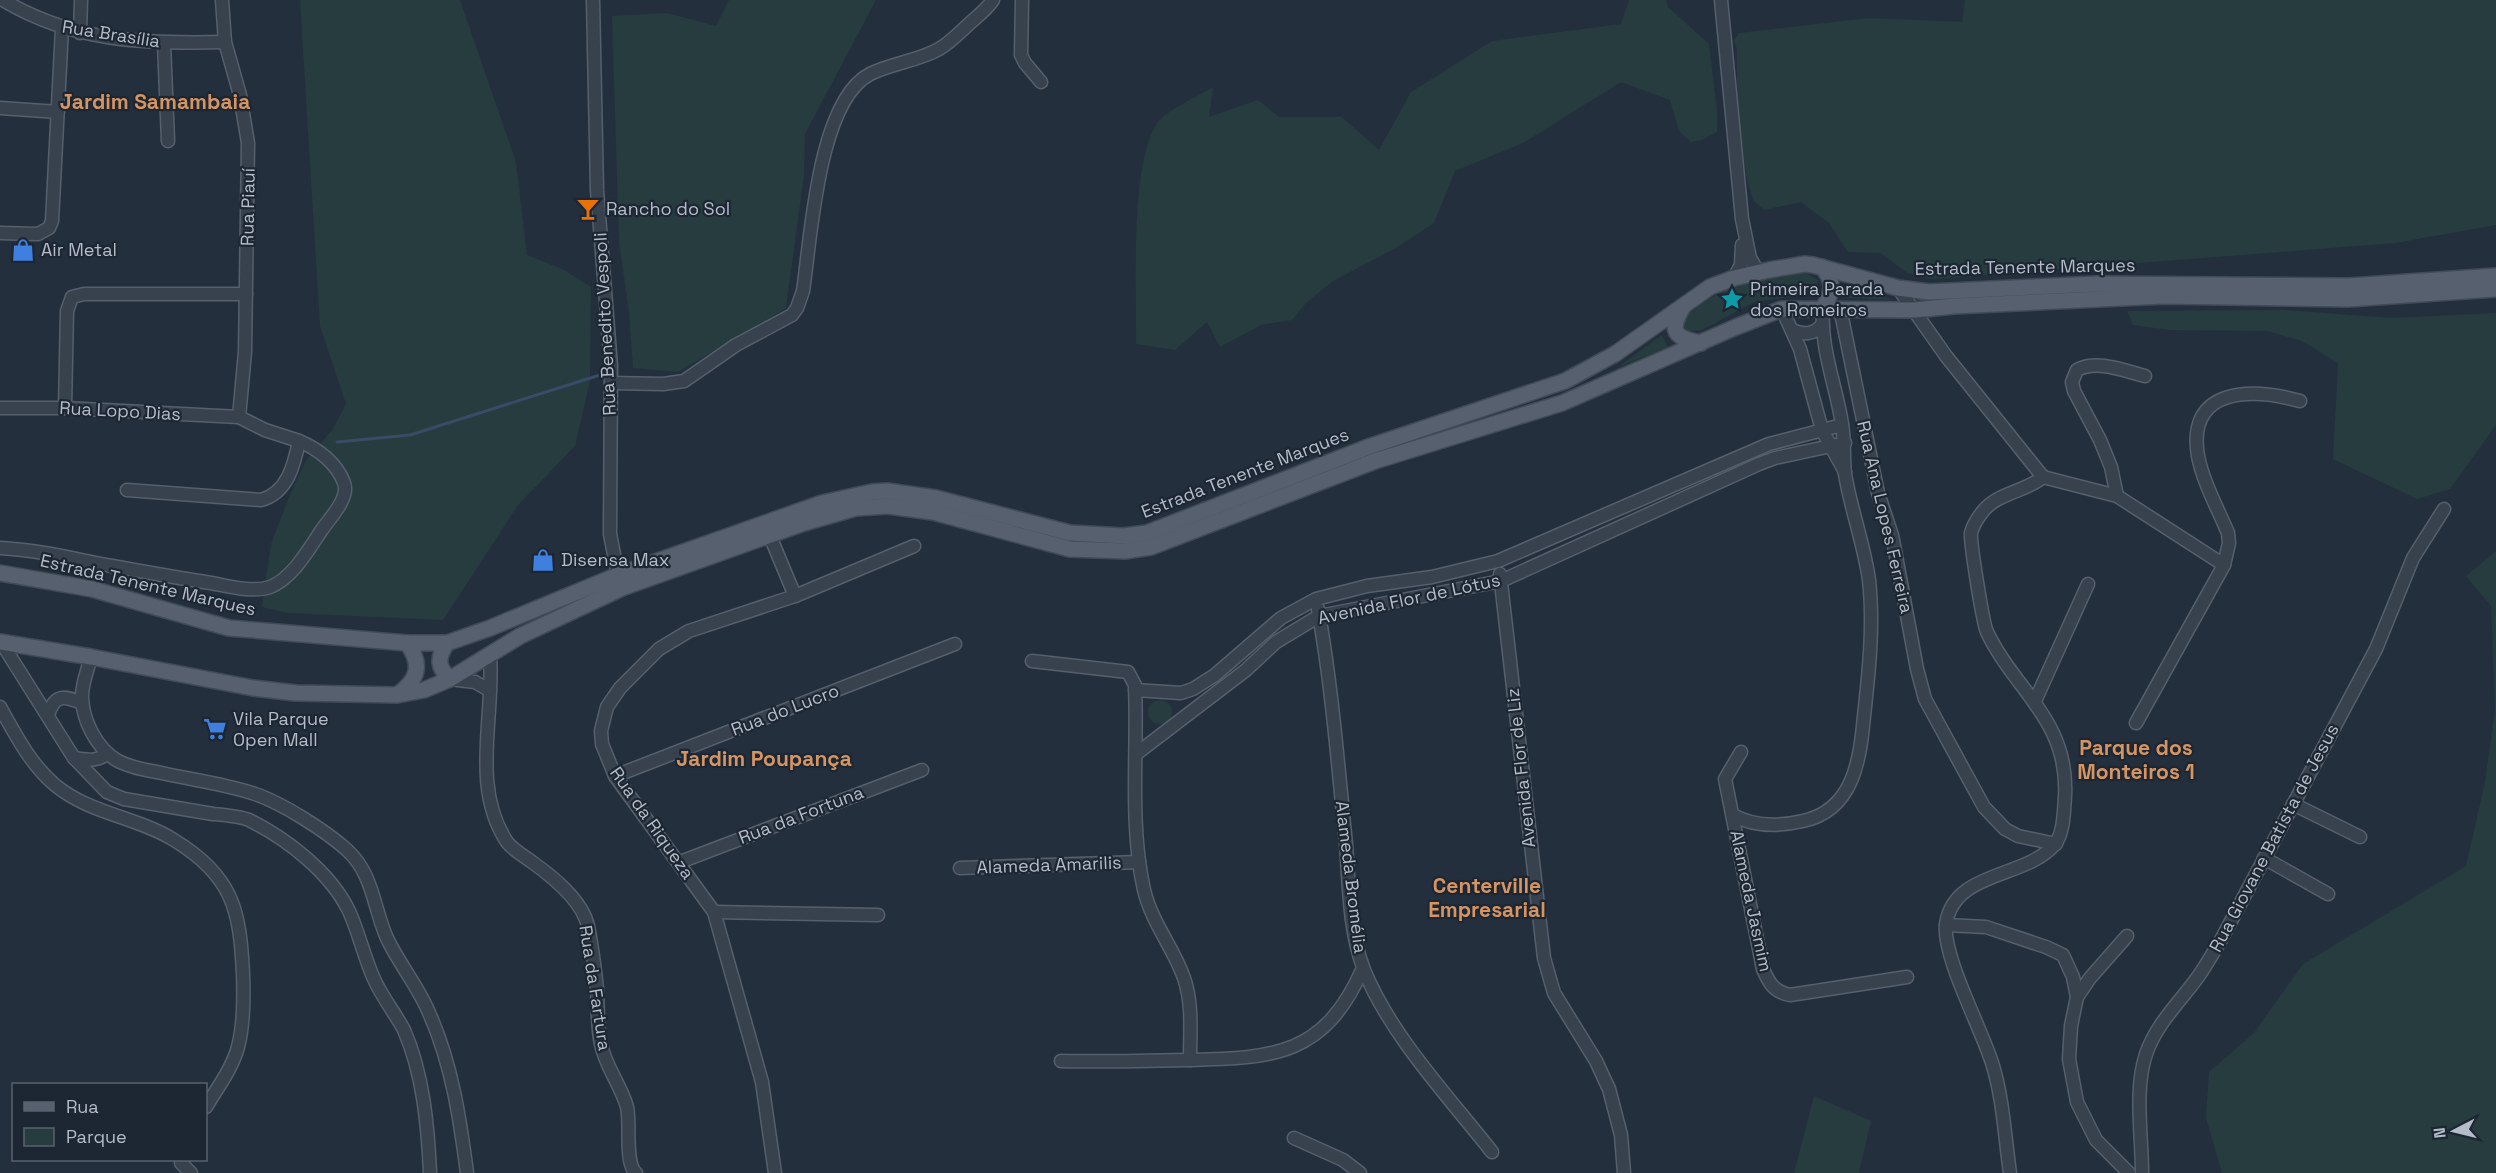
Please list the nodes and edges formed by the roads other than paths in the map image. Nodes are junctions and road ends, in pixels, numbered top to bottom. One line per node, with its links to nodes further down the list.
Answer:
1 (3, 0): 8 (street, Rua Brasília)
2 (81, 0): 9 (street)
3 (222, 0): 10 (street, Rua Piauí)
4 (593, 0): 34 (street, Rua Benedito Vespoli)
5 (993, 0): 34 (street)
6 (1022, 0): 12 (street)
7 (1721, 0): 16 (street)
8 (62, 28): 9 (street, Rua Brasília); 14 (street)
9 (80, 33): 11 (street, Rua Brasília)
10 (225, 42): 11 (street, Rua Brasília); 24 (street, Rua Piauí)
11 (164, 44): 15 (street)
12 (1041, 82)
13 (0, 108): 14 (street)
14 (58, 112): 17 (street)
15 (168, 141)
16 (1742, 219): 19 (street); 21 (street)
17 (0, 233)
18 (1822, 267): 19 (main road, Estrada Tenente Marques); 22 (main road, Estrada Tenente Marques); 26 (main road)
19 (1759, 273): 21 (main road, Estrada Tenente Marques)
20 (2496, 276): 22 (main road, Estrada Tenente Marques)
21 (1734, 278): 25 (main road, Estrada Tenente Marques)
22 (1898, 288): 29 (street)
23 (2496, 289): 29 (main road, Estrada Tenente Marques)
24 (246, 294): 37 (street); 38 (street, Rua Piauí)
25 (1685, 305): 32 (main road); 55 (main road, Estrada Tenente Marques)
26 (1823, 308): 27 (main road, Estrada Tenente Marques); 28 (main road, Estrada Tenente Marques); 30 (street)
27 (1840, 308): 29 (main road, Estrada Tenente Marques); 87 (street, Rua Ana Lopes Ferreira)
28 (1782, 309): 31 (street); 32 (main road, Estrada Tenente Marques)
29 (1915, 310): 45 (street)
30 (1822, 325): 31 (street); 39 (street)
31 (1792, 330): 40 (street)
32 (1701, 343): 49 (main road, Estrada Tenente Marques)
33 (2145, 376): 47 (street)
34 (611, 383): 55 (street, Rua Benedito Vespoli)
35 (2300, 400): 53 (street)
36 (0, 408): 37 (street, Rua Lopo Dias)
37 (64, 408): 38 (street, Rua Lopo Dias)
38 (239, 417): 41 (street)
39 (1842, 426): 40 (street, Avenida Flor de Lótus); 42 (street)
40 (1822, 430): 43 (street); 52 (street, Avenida Flor de Lótus)
41 (299, 441): 46 (street); 51 (street)
42 (1845, 443): 43 (street, Avenida Flor de Lótus); 44 (street)
43 (1830, 446): 44 (street); 56 (street, Avenida Flor de Lótus)
44 (1845, 473): 85 (street)
45 (2043, 477): 47 (street); 73 (street)
46 (127, 490)
47 (2117, 496): 53 (street)
48 (2444, 509): 84 (street, Rua Giovane Batista de Jesus)
49 (770, 537): 58 (street); 66 (main road, Estrada Tenente Marques)
50 (914, 546): 58 (street, Rua da Riqueza)
51 (0, 548)
52 (1498, 561): 56 (street, Avenida Flor de Liz); 59 (street, Avenida Flor de Lótus)
53 (2224, 565): 77 (street)
54 (0, 573): 63 (main road, Estrada Tenente Marques)
55 (618, 575): 61 (main road, Estrada Tenente Marques)
56 (1502, 581): 60 (street, Avenida Flor de Lótus); 113 (street, Avenida Flor de Liz)
57 (2088, 584): 73 (street)
58 (795, 596): 83 (street, Rua da Riqueza)
59 (1316, 599): 60 (street, Alameda Bromélia); 71 (street, Avenida Flor de Lótus)
60 (1319, 616): 80 (street, Avenida Flor de Lótus); 97 (street, Alameda Bromélia)
61 (471, 634): 64 (main road, Estrada Tenente Marques); 66 (main road)
62 (0, 642): 67 (main road, Estrada Tenente Marques); 76 (street)
63 (407, 643): 64 (main road, Estrada Tenente Marques); 72 (main road)
64 (447, 643): 69 (main road)
65 (955, 644): 83 (street, Rua do Lucro)
66 (490, 655): 69 (main road, Estrada Tenente Marques); 70 (street, Rua da Fartura)
67 (91, 657): 72 (main road, Estrada Tenente Marques); 74 (street)
68 (1032, 661): 71 (street)
69 (450, 679): 70 (street); 72 (main road, Estrada Tenente Marques)
70 (489, 690): 106 (street, Rua da Fartura)
71 (1135, 690): 80 (street)
72 (397, 695)
73 (2035, 701): 87 (street)
74 (82, 703): 76 (street); 79 (street)
75 (0, 707): 102 (street)
76 (48, 715): 81 (street)
77 (2136, 723)
78 (1741, 752): 85 (street, Alameda Jasmim)
79 (107, 753): 81 (street); 109 (street)
80 (1136, 754): 90 (street)
81 (74, 758): 108 (street)
82 (922, 770): 89 (street, Rua da Fortuna)
83 (615, 776): 89 (street, Rua da Riqueza)
84 (2293, 804): 86 (street); 88 (street, Rua Giovane Batista de Jesus)
85 (1733, 815): 98 (street, Alameda Jasmim)
86 (2361, 837)
87 (2056, 844): 95 (street)
88 (2265, 858): 92 (street); 116 (street, Rua Giovane Batista de Jesus)
89 (680, 862): 93 (street, Rua da Riqueza)
90 (1139, 862): 91 (street, Alameda Amarilis); 100 (street)
91 (960, 868)
92 (2328, 894)
93 (714, 912): 94 (street); 111 (street, Rua da Riqueza)
94 (878, 915)
95 (1946, 925): 99 (street); 114 (street)
96 (2127, 936): 99 (street)
97 (1363, 968): 100 (street); 104 (street, Alameda Bromélia)
98 (1907, 977)
99 (2077, 997): 115 (street)
100 (1190, 1060): 101 (street)
101 (1061, 1061)
102 (207, 1105)
103 (1294, 1138): 112 (street)
104 (1492, 1152)
105 (181, 1165): 107 (street)
106 (634, 1171): 110 (street)
107 (190, 1173)
108 (430, 1173)
109 (467, 1173)
110 (619, 1173)
111 (775, 1173)
112 (1360, 1173)
113 (1624, 1173)
114 (2010, 1173)
115 (2129, 1173)
116 (2142, 1173)

